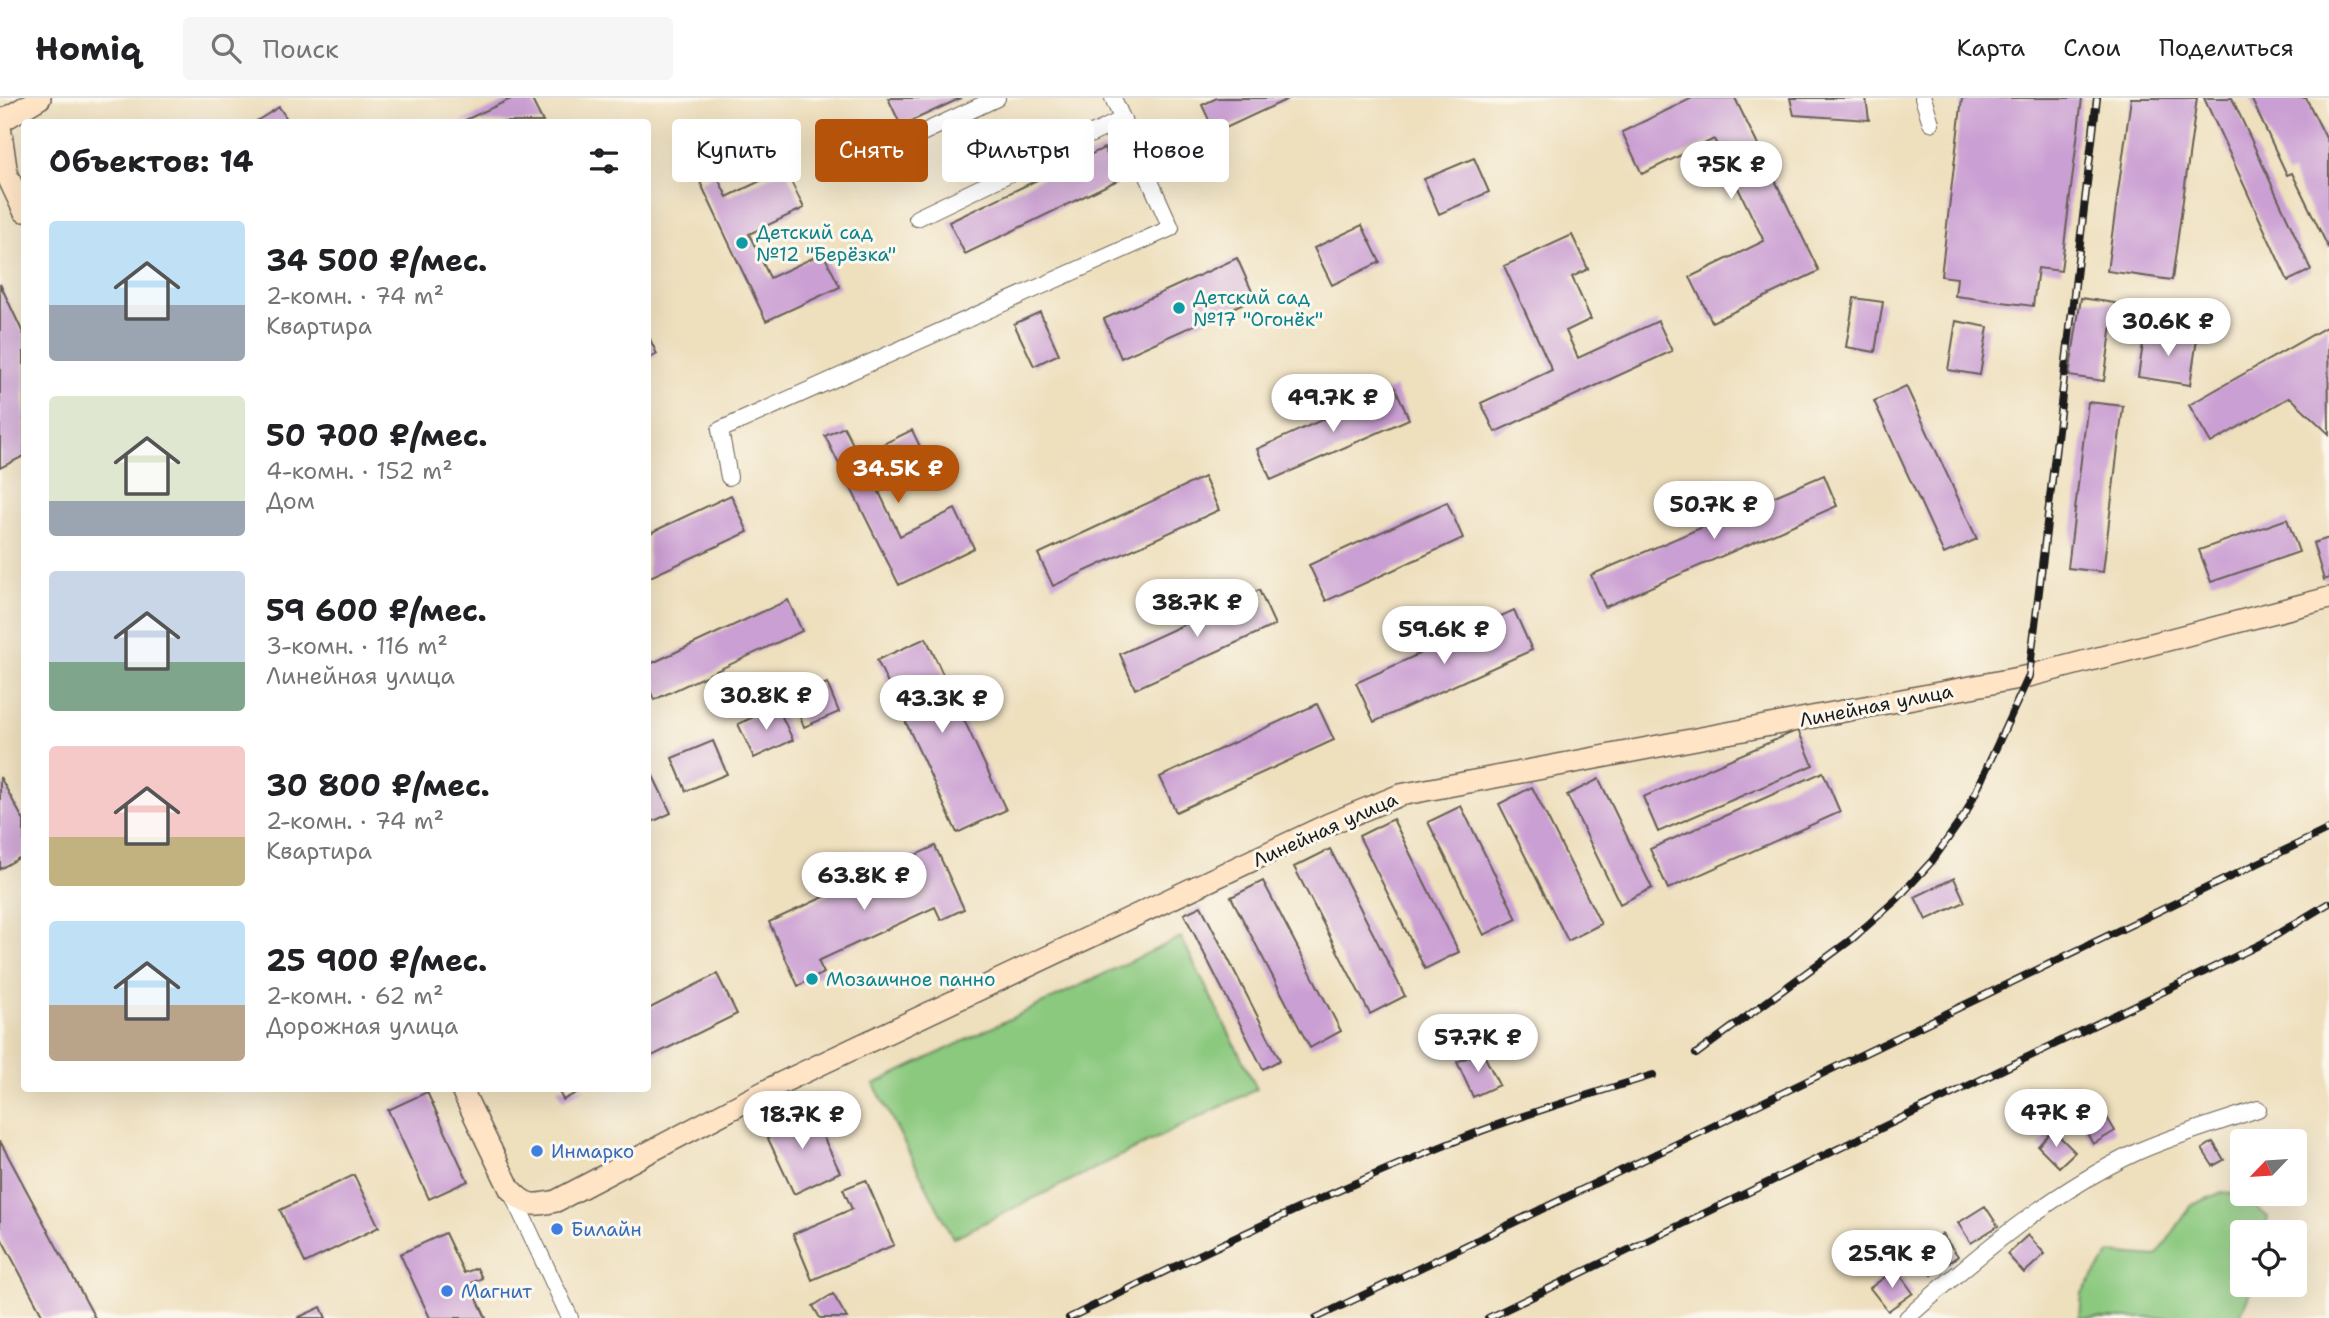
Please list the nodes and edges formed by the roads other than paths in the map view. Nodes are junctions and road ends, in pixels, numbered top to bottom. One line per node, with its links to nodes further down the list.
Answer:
1 (40, 98): 6 (main road)
2 (997, 98): 9 (street)
3 (1113, 98): 5 (street)
4 (1923, 98): 7 (street)
5 (1123, 119)
6 (0, 124): 11 (main road)
7 (1931, 124)
8 (1108, 126): 12 (street)
9 (928, 131)
10 (1151, 182): 13 (street)
11 (21, 205)
12 (917, 218)
13 (729, 477)
14 (2329, 598): 17 (main road, Линейная улица)
15 (463, 1092): 17 (main road)
16 (2258, 1109): 19 (street)
17 (510, 1189): 18 (street)
18 (570, 1318)
19 (1907, 1318)

